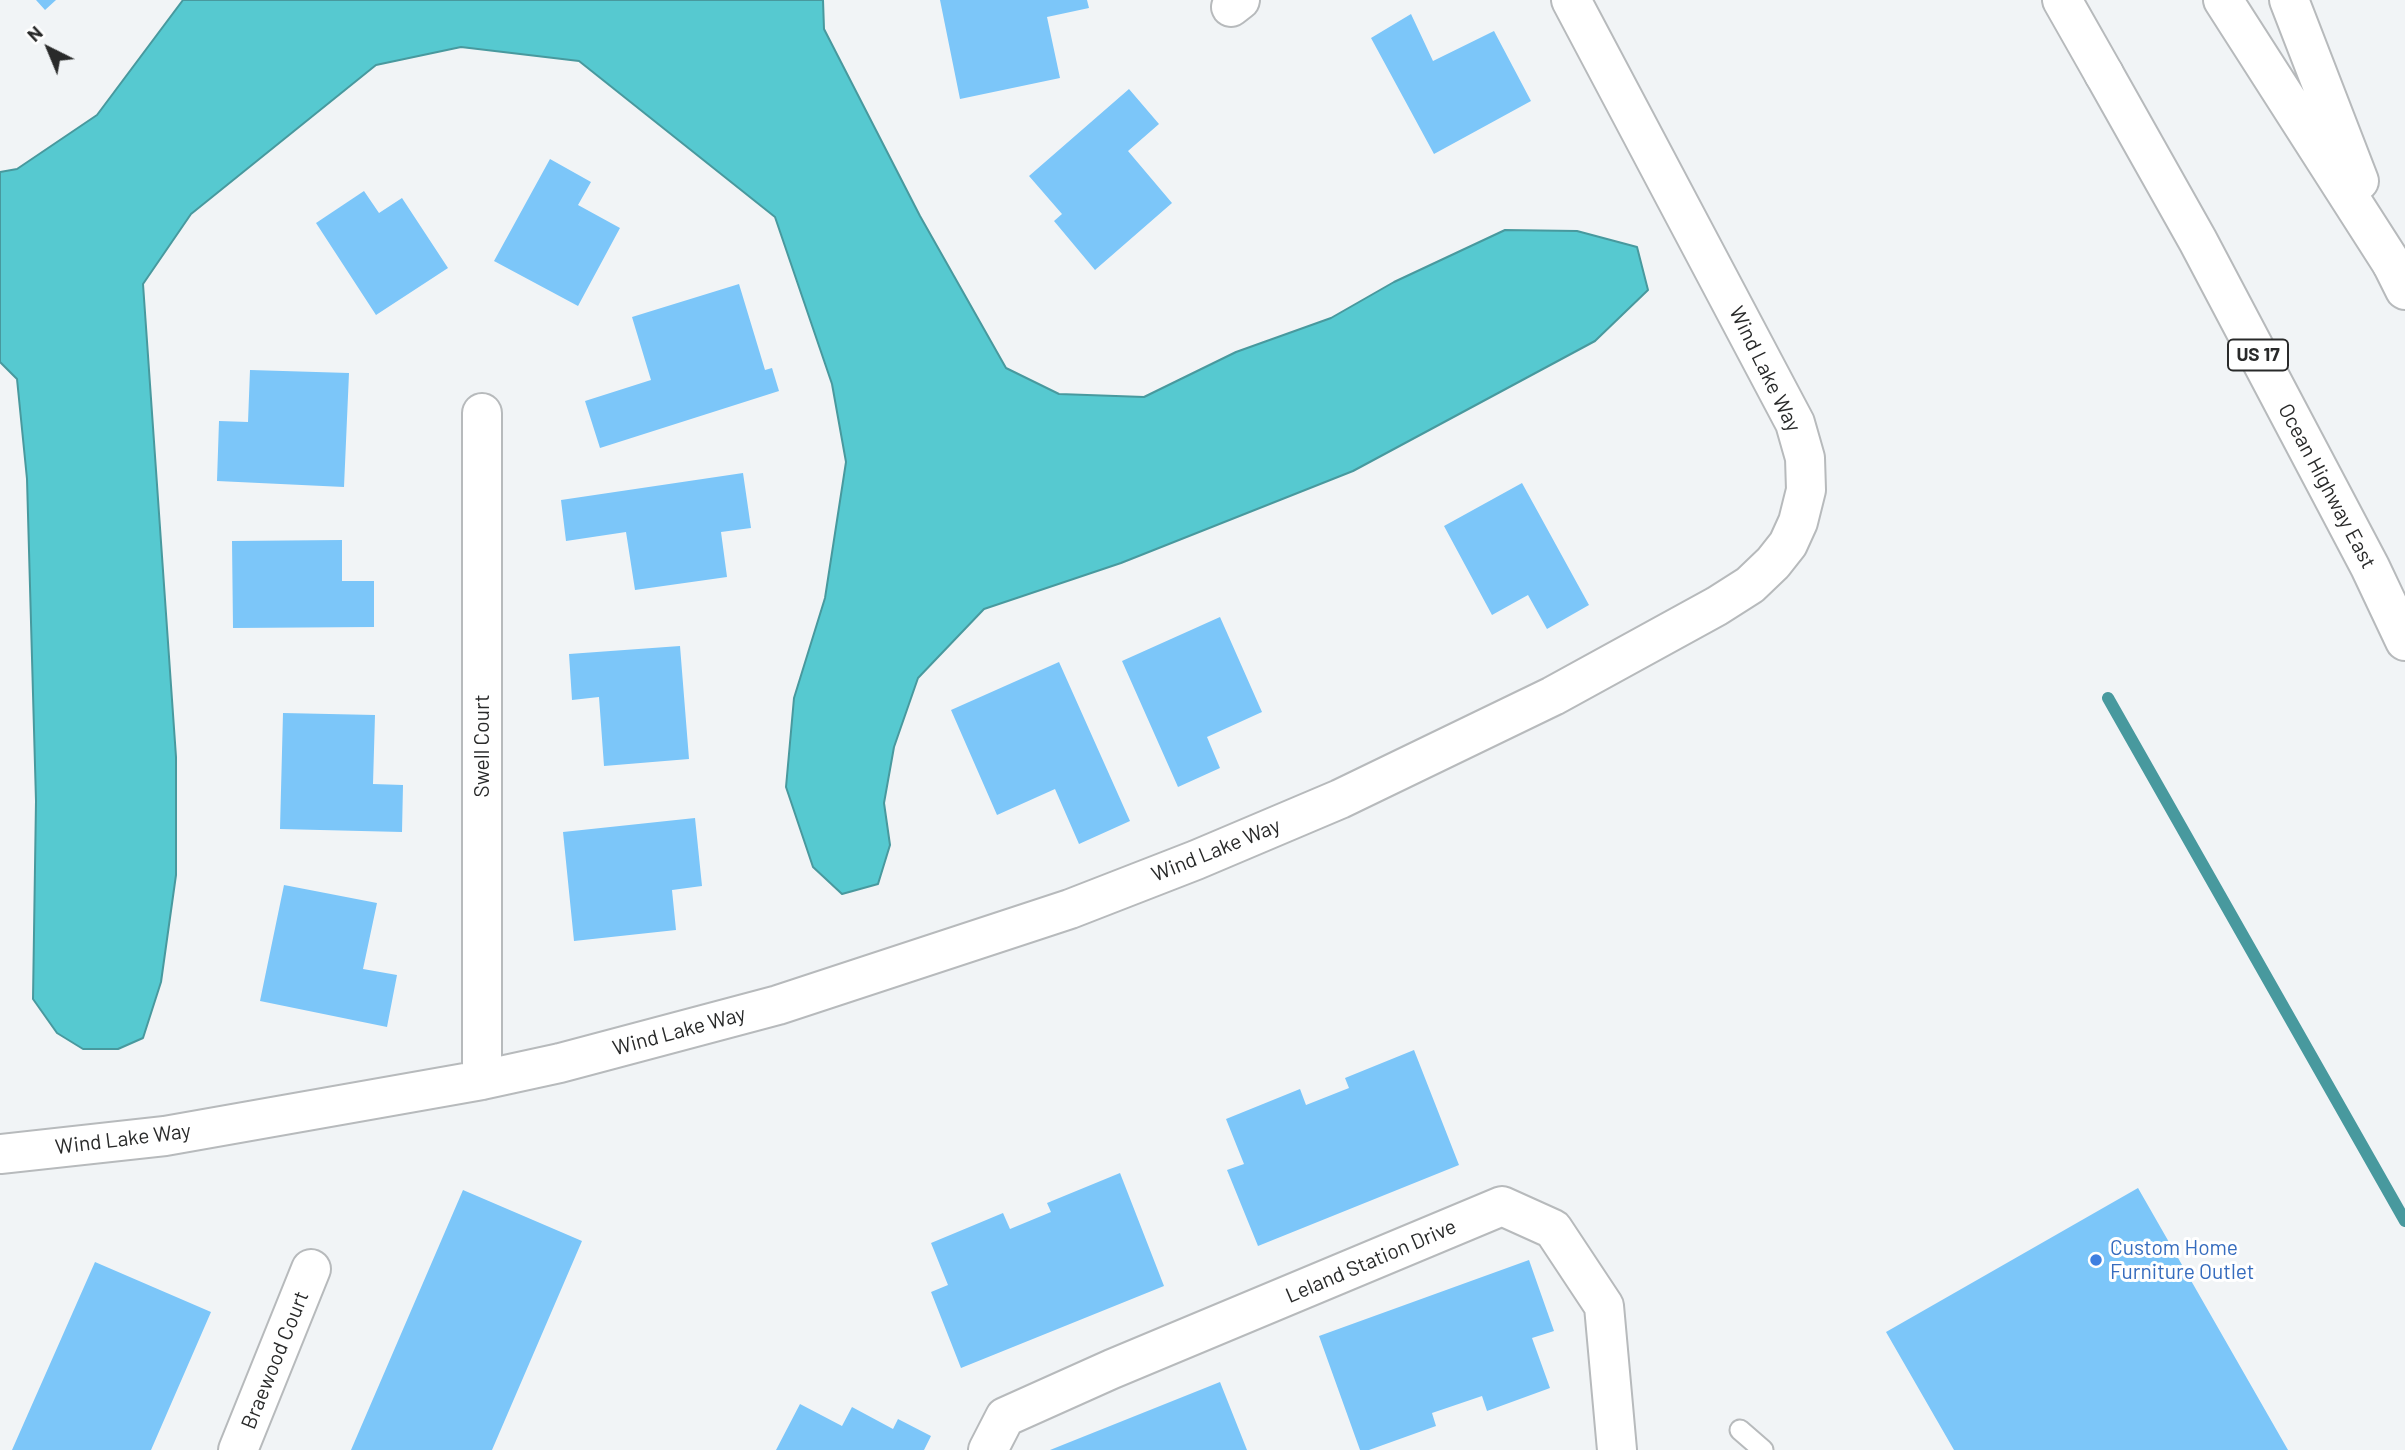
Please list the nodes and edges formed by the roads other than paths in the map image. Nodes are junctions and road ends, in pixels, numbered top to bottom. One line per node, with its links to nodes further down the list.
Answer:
1 (1571, 0): 10 (main road, Wind Lake Way)
2 (2062, 0): 6 (main road)
3 (2071, 0): 6 (main road, US 17)
4 (2223, 0): 7 (main road)
5 (2289, 0): 7 (main road)
6 (2104, 74): 9 (main road, Ocean Highway East / US 17)
7 (2399, 277)
8 (482, 413): 10 (main road, Swell Court)
9 (2405, 641)
10 (482, 1080): 11 (main road, Wind Lake Way)
11 (0, 1154)
12 (311, 1269): 14 (main road, Braewood Court)
13 (1740, 1430): 17 (lane)
14 (238, 1450)
15 (988, 1450): 16 (main road, Leland Station Drive)
16 (1617, 1450)
17 (1763, 1450)

